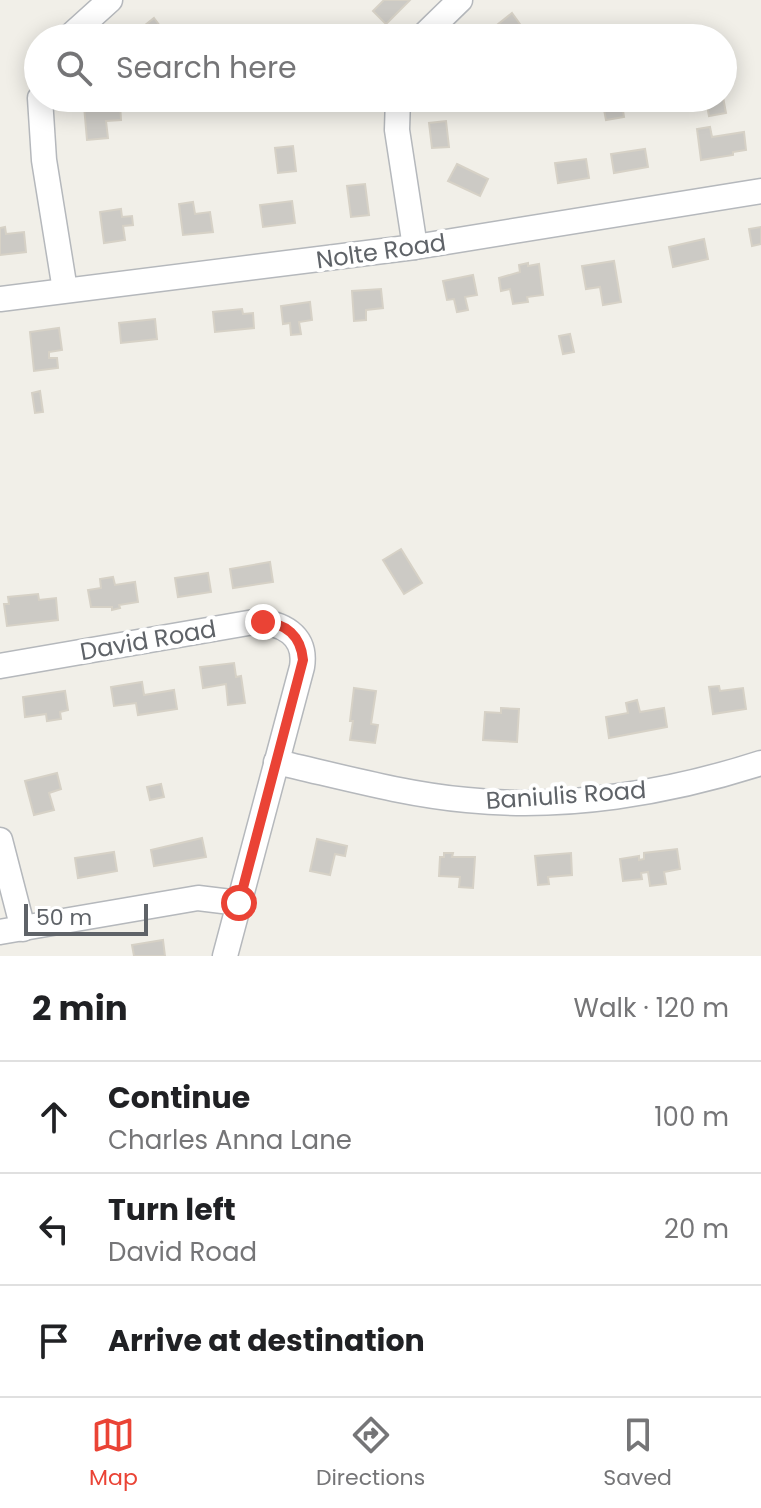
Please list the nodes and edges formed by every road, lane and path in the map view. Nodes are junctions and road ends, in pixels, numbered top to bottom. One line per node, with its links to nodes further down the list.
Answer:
1 (110, 0): 3 (street)
2 (460, 0): 4 (street)
3 (83, 24)
4 (435, 24)
5 (41, 112): 9 (street)
6 (398, 112): 8 (street)
7 (761, 191): 8 (street, Nolte Road)
8 (415, 247): 9 (street, Nolte Road)
9 (65, 290): 10 (street, Nolte Road)
10 (0, 299)
11 (0, 666): 12 (street, David Road)
12 (276, 762): 13 (street, Baniulis Road); 15 (street)
13 (761, 763)
14 (0, 840): 16 (street)
15 (239, 903): 16 (street); 17 (street)
16 (11, 930)
17 (225, 956)

